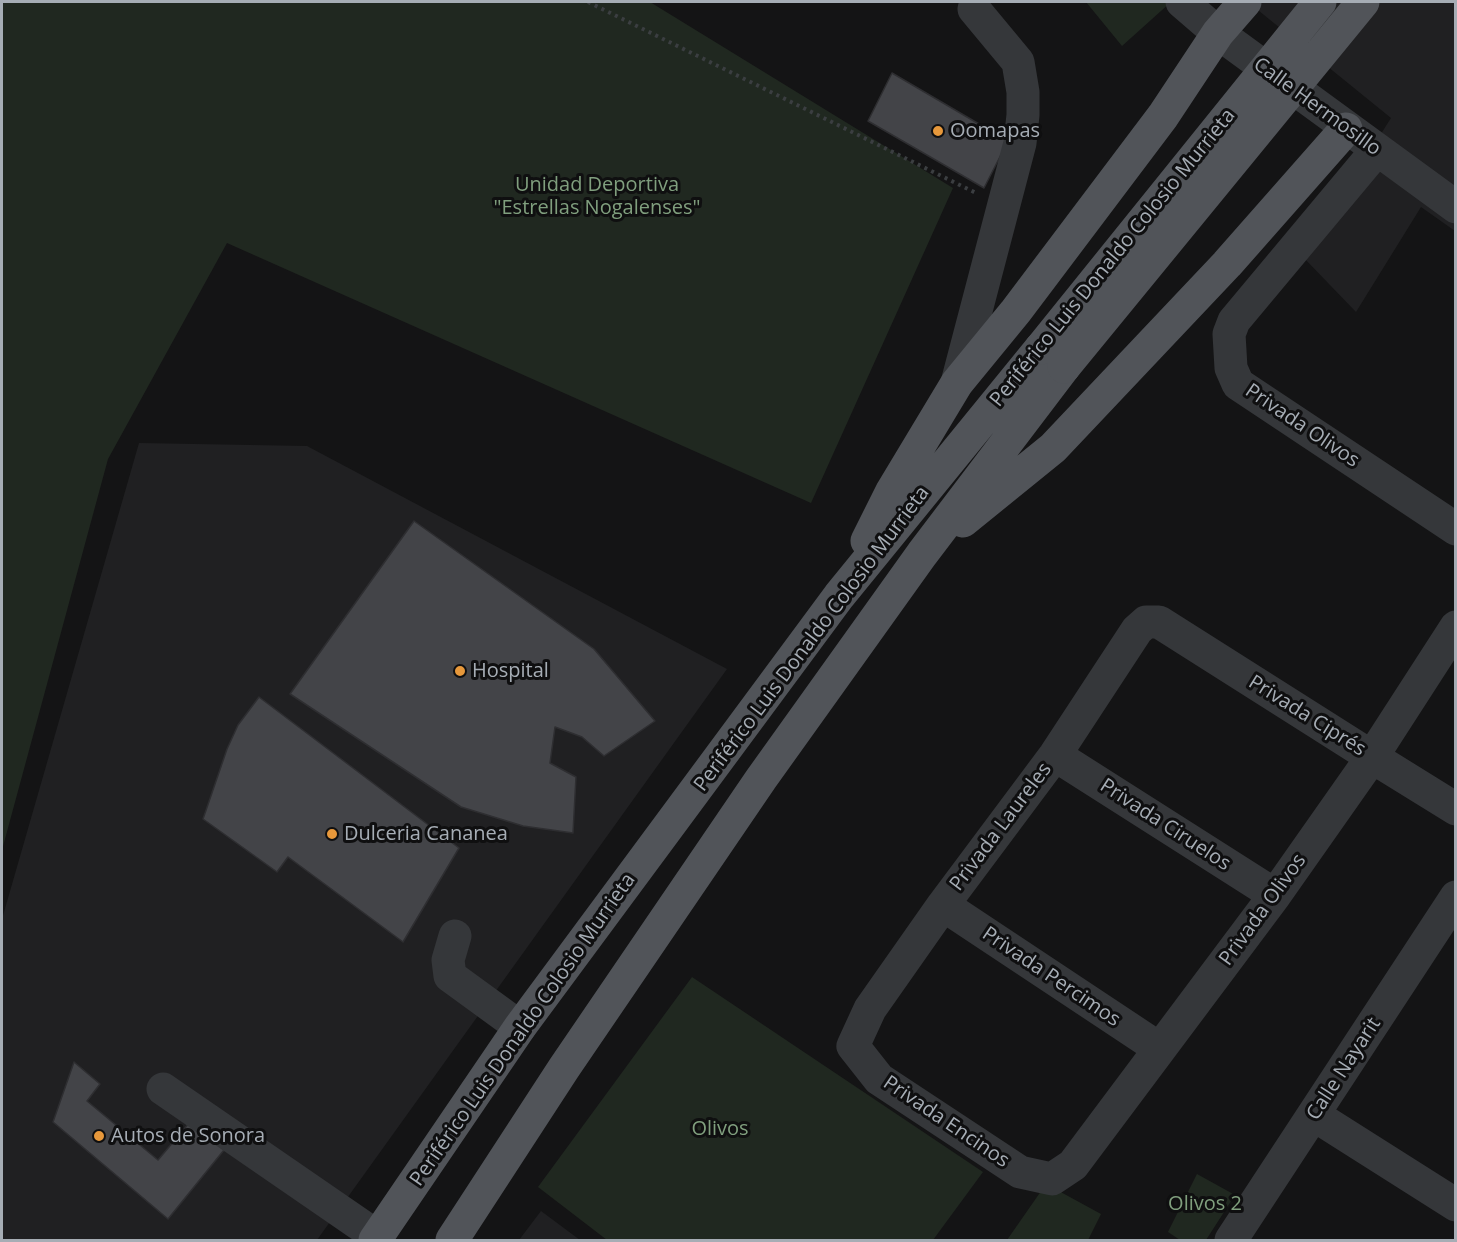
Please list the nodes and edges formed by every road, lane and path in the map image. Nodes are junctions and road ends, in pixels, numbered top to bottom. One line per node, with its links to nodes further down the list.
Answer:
1 (588, 2): 10 (path)
2 (1182, 2): 7 (street, Calle Hermosillo)
3 (1245, 2): 7 (main road)
4 (1320, 2): 12 (main road, Periférico Luis Donaldo Colosio Murrieta, bridge)
5 (1363, 2): 12 (main road, Periférico Luis Donaldo Colosio Murrieta, bridge)
6 (974, 9): 10 (street)
7 (1218, 33): 8 (street, Calle Hermosillo); 13 (main road)
8 (1346, 129): 9 (street, Calle Hermosillo); 15 (main road)
9 (1376, 151): 11 (street, Calle Hermosillo); 14 (street, Privada Olivos)
10 (1003, 206): 13 (street)
11 (1455, 207)
12 (1053, 358): 15 (main road, Periférico Luis Donaldo Colosio Murrieta); 16 (main road, Periférico Luis Donaldo Colosio Murrieta)
13 (957, 382): 16 (main road)
14 (1455, 529)
15 (922, 554): 34 (main road, Periférico Luis Donaldo Colosio Murrieta)
16 (839, 596): 26 (main road, Periférico Luis Donaldo Colosio Murrieta)
17 (1159, 622): 19 (street, Privada Laureles); 20 (street, Privada Ciprés)
18 (1455, 627): 20 (street, Privada Olivos)
19 (1055, 755): 22 (street, Privada Ciruelos); 24 (street, Privada Laureles)
20 (1372, 758): 21 (street, Privada Ciprés); 22 (street, Privada Olivos)
21 (1455, 809)
22 (1275, 895): 28 (street, Privada Olivos)
23 (1455, 897): 30 (street, Calle Nayarit)
24 (943, 905): 27 (street, Privada Laureles); 28 (street, Privada Percimos)
25 (455, 936): 26 (street)
26 (520, 1028): 33 (main road, Periférico Luis Donaldo Colosio Murrieta)
27 (853, 1046): 31 (street, Privada Encinos)
28 (1160, 1049): 31 (street, Privada Olivos)
29 (163, 1089): 33 (street)
30 (1314, 1115): 32 (street); 35 (street, Calle Nayarit)
31 (1052, 1179)
32 (1455, 1205)
33 (376, 1239)
34 (452, 1240)
35 (1231, 1240)

